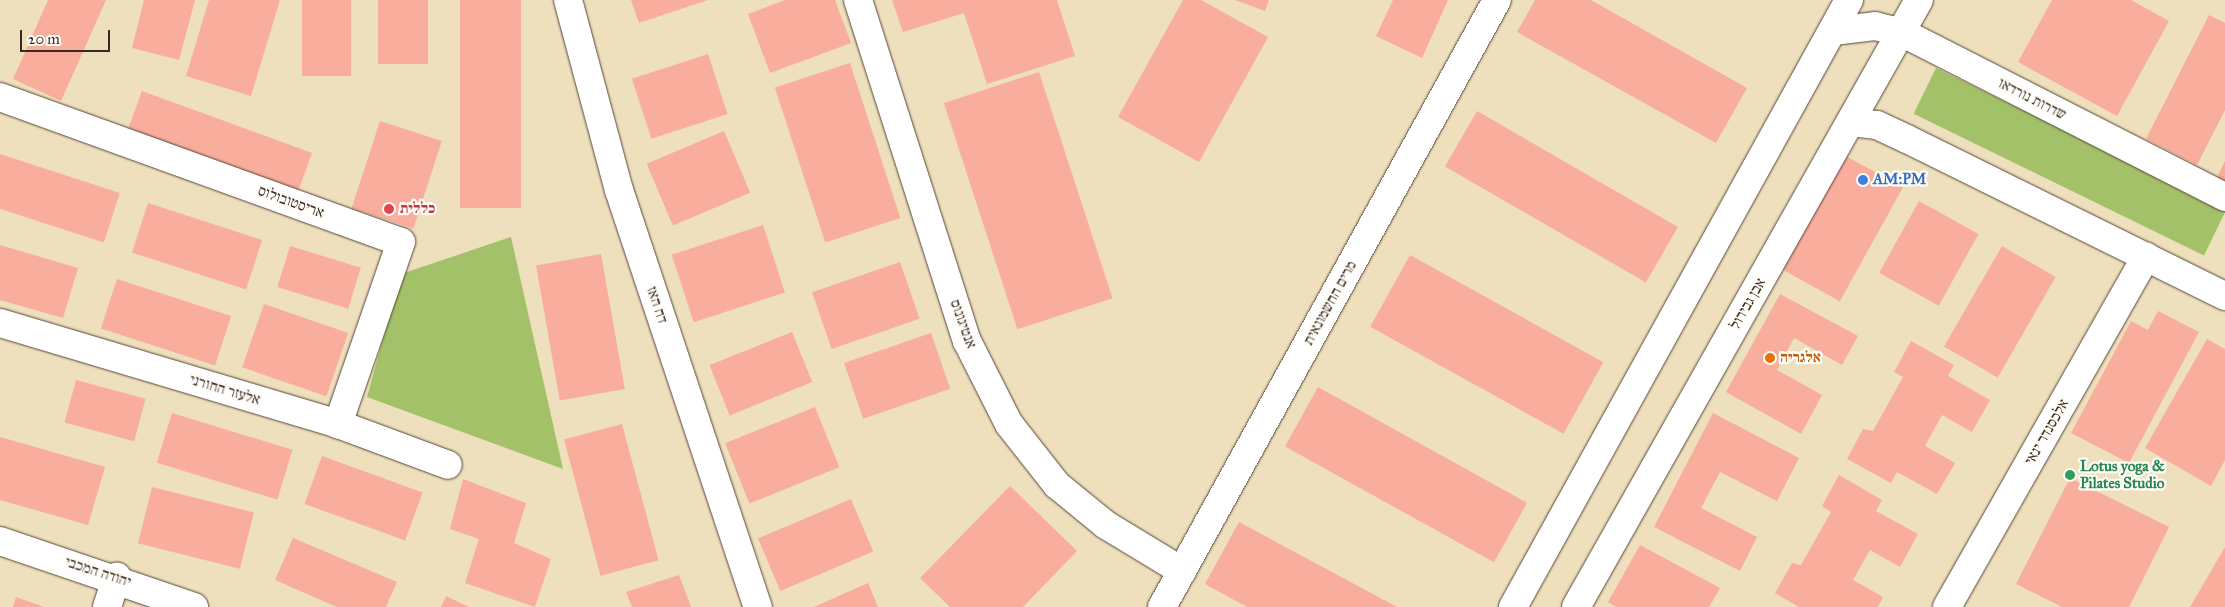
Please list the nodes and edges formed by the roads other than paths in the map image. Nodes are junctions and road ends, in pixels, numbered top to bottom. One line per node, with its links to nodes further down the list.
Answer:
1 (568, 0): 21 (street, דה האז)
2 (858, 0): 17 (street, אנטיגונוס)
3 (1497, 0): 17 (street, מרים החשמונאית)
4 (1850, 0): 6 (street)
5 (1919, 0): 7 (street, אבן גבירול)
6 (1833, 31): 7 (street, שדרות נורדאו); 23 (street)
7 (1903, 33): 9 (street, אבן גבירול); 10 (street, שדרות נורדאו)
8 (0, 97): 14 (street, אריסטובולוס)
9 (1851, 122): 11 (street); 24 (street, אבן גבירול)
10 (2225, 197)
11 (2146, 256): 12 (street); 25 (street, אלכסנדר ינאי)
12 (2225, 296)
13 (0, 323): 14 (street, אלעזר החורני)
14 (338, 424): 15 (street, אלעזר החורני)
15 (448, 465)
16 (0, 541): 18 (street, יהודה המכבי)
17 (1182, 571): 22 (street, מרים החשמונאית)
18 (117, 577): 19 (street); 20 (street, יהודה המכבי)
19 (107, 607)
20 (194, 607)
21 (758, 607)
22 (1162, 607)
23 (1513, 607)
24 (1576, 607)
25 (1948, 607)

